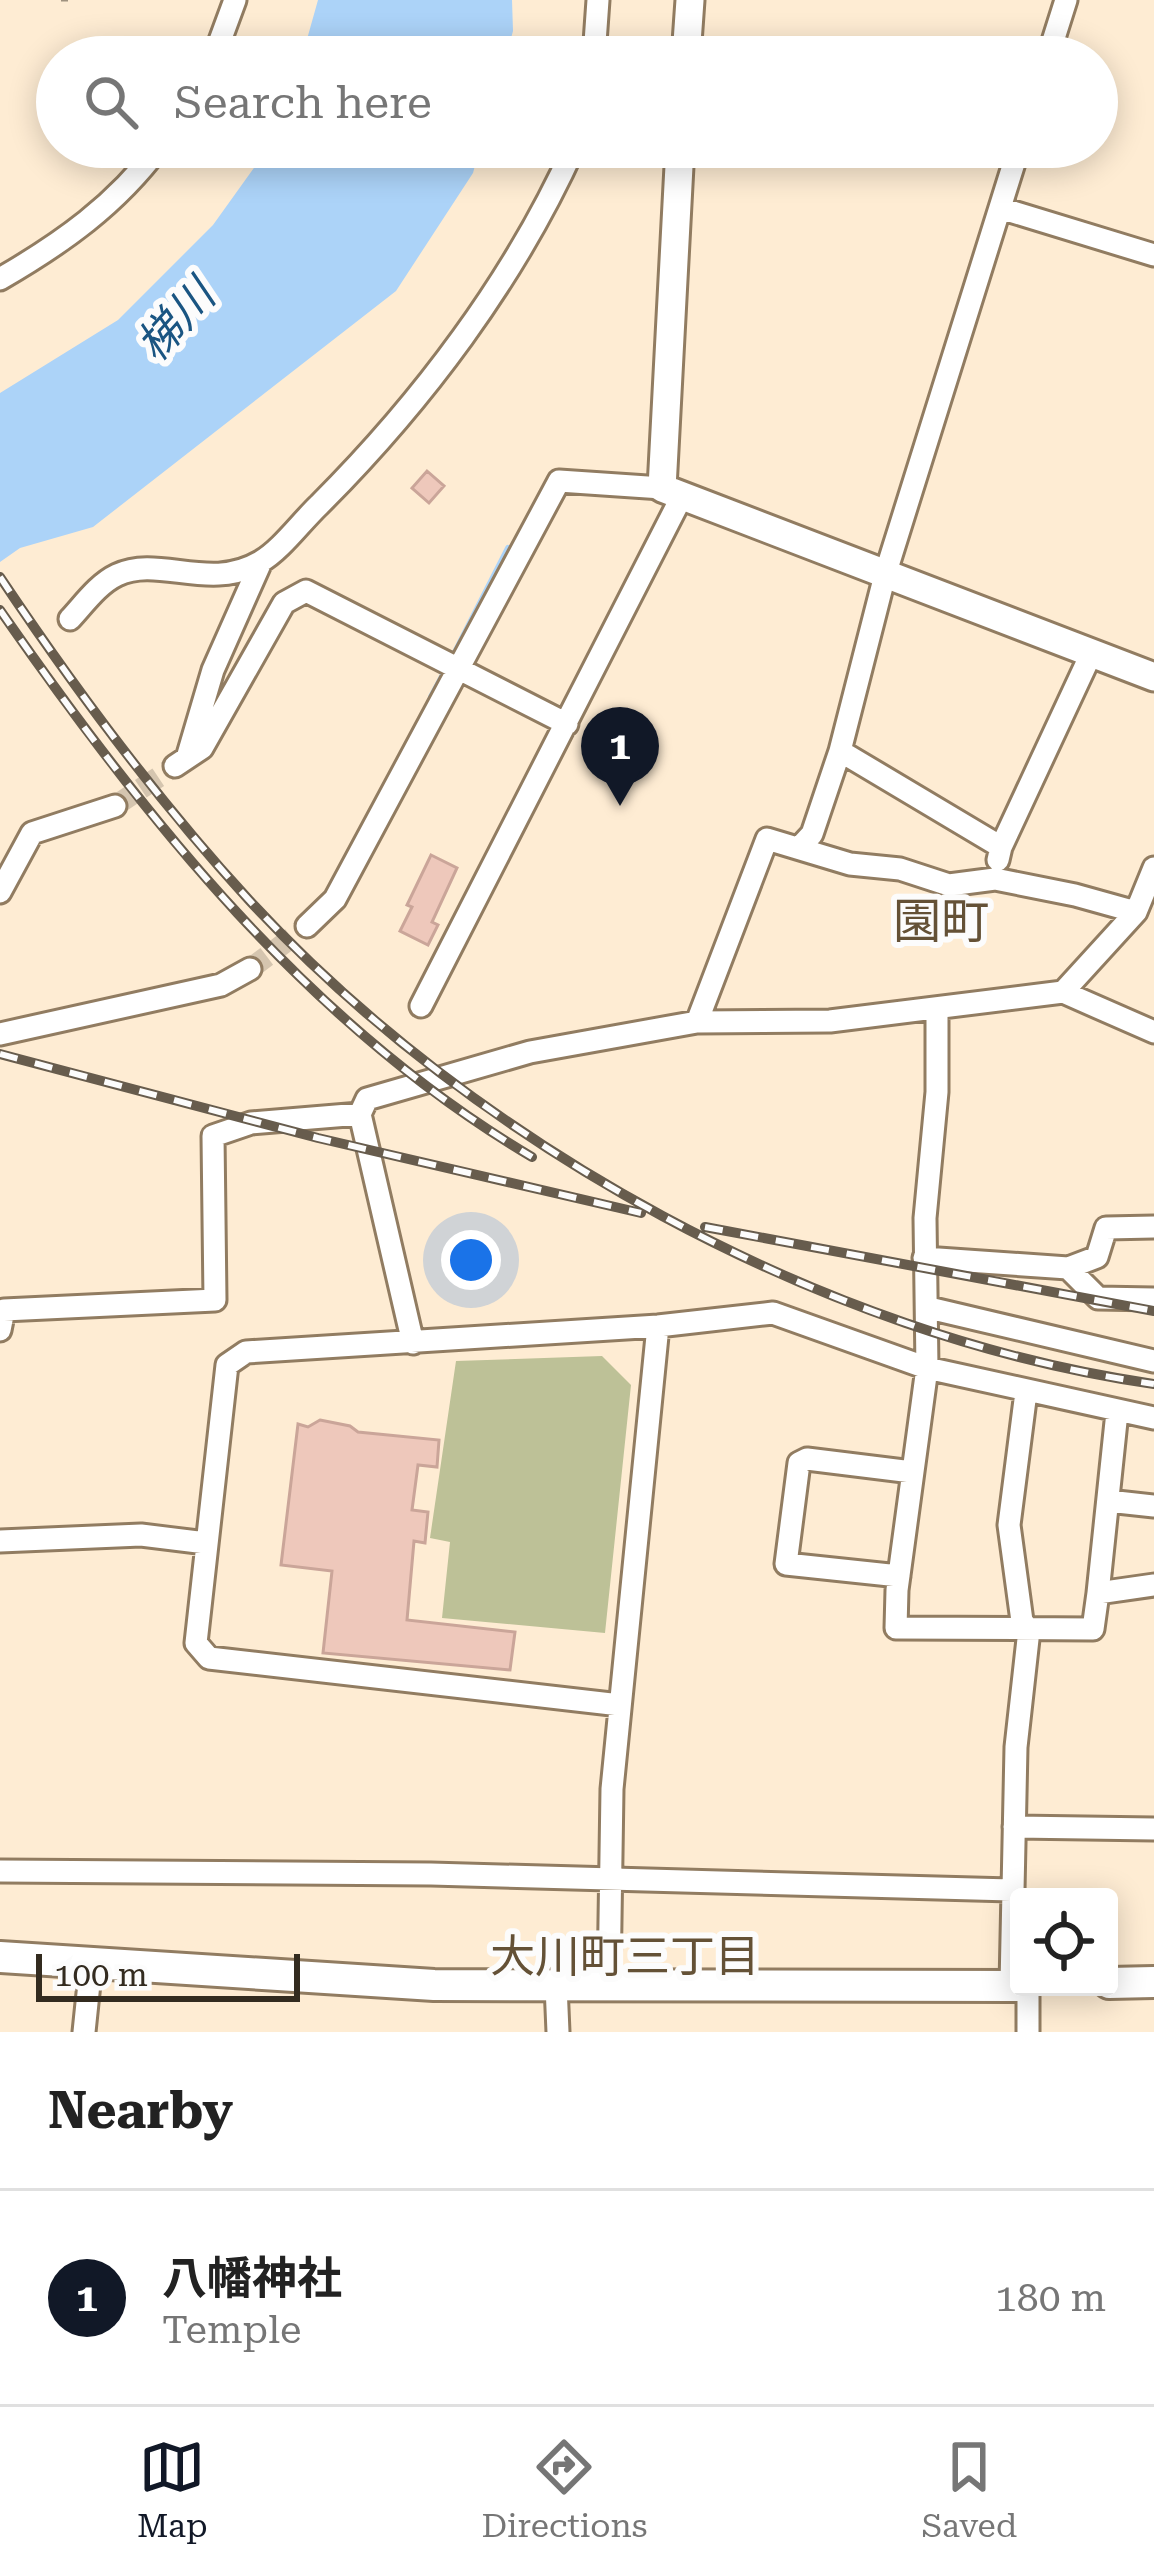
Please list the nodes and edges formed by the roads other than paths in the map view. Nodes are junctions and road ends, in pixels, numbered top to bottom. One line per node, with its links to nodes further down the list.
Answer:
1 (235, 0): 5 (street)
2 (598, 0): 6 (street)
3 (690, 0): 7 (street)
4 (1066, 0): 8 (street)
5 (222, 36)
6 (595, 36)
7 (687, 36)
8 (1055, 36)
9 (144, 168): 15 (street)
10 (564, 168): 17 (street)
11 (680, 168): 16 (street)
12 (1012, 168): 13 (street)
13 (1000, 208): 14 (street); 18 (street)
14 (1154, 255)
15 (0, 279)
16 (672, 493): 18 (street); 21 (street); 23 (street)
17 (261, 562): 19 (street); 21 (street)
18 (885, 575): 20 (street); 24 (street)
19 (70, 619)
20 (1091, 653): 22 (street); 26 (street)
21 (459, 670): 23 (street); 32 (street)
22 (1154, 677)
23 (567, 724): 35 (street)
24 (840, 751): 26 (street); 27 (street)
25 (116, 806): 30 (street)
26 (1000, 847): 29 (street)
27 (799, 848): 29 (street); 37 (street)
28 (1154, 868): 31 (street)
29 (995, 879): 31 (street)
30 (0, 892)
31 (1136, 913): 34 (street)
32 (307, 926)
33 (250, 968): 39 (street)
34 (1064, 992): 36 (street); 38 (street)
35 (421, 1006)
36 (938, 1009): 37 (street); 42 (street)
37 (697, 1022): 40 (street)
38 (1154, 1031)
39 (0, 1034)
40 (360, 1114): 47 (street); 48 (street)
41 (1154, 1226): 43 (street)
42 (924, 1258): 43 (street); 45 (street)
43 (1068, 1268): 44 (street)
44 (1154, 1299)
45 (929, 1308): 49 (street); 50 (street)
46 (658, 1326): 48 (street); 50 (street); 63 (street)
47 (0, 1330)
48 (413, 1342): 58 (street)
49 (1154, 1360)
50 (927, 1369): 51 (street); 54 (street)
51 (1026, 1392): 52 (street); 62 (street)
52 (1117, 1412): 53 (street); 55 (street)
53 (1154, 1418)
54 (912, 1472): 59 (street); 59 (street)
55 (1108, 1501): 56 (street); 61 (street)
56 (1154, 1506)
57 (0, 1541): 58 (street)
58 (206, 1543): 63 (street)
59 (899, 1576): 62 (street)
60 (1154, 1585): 61 (street)
61 (1098, 1593): 62 (street)
62 (1029, 1630): 64 (street)
63 (620, 1705): 67 (street)
64 (1014, 1827): 65 (street); 68 (street)
65 (1154, 1828)
66 (0, 1871): 67 (street)
67 (610, 1881): 69 (street); 75 (street)
68 (1011, 1888)
69 (1010, 1890)
70 (0, 1958): 71 (main road)
71 (91, 1964): 74 (main road); 78 (street)
72 (1154, 1982): 73 (main road)
73 (1118, 1983)
74 (556, 1985): 75 (main road); 79 (street)
75 (609, 1985): 76 (main road)
76 (1010, 1986)
77 (1021, 1996): 80 (street)
78 (84, 2032)
79 (558, 2032)
80 (1028, 2032)

